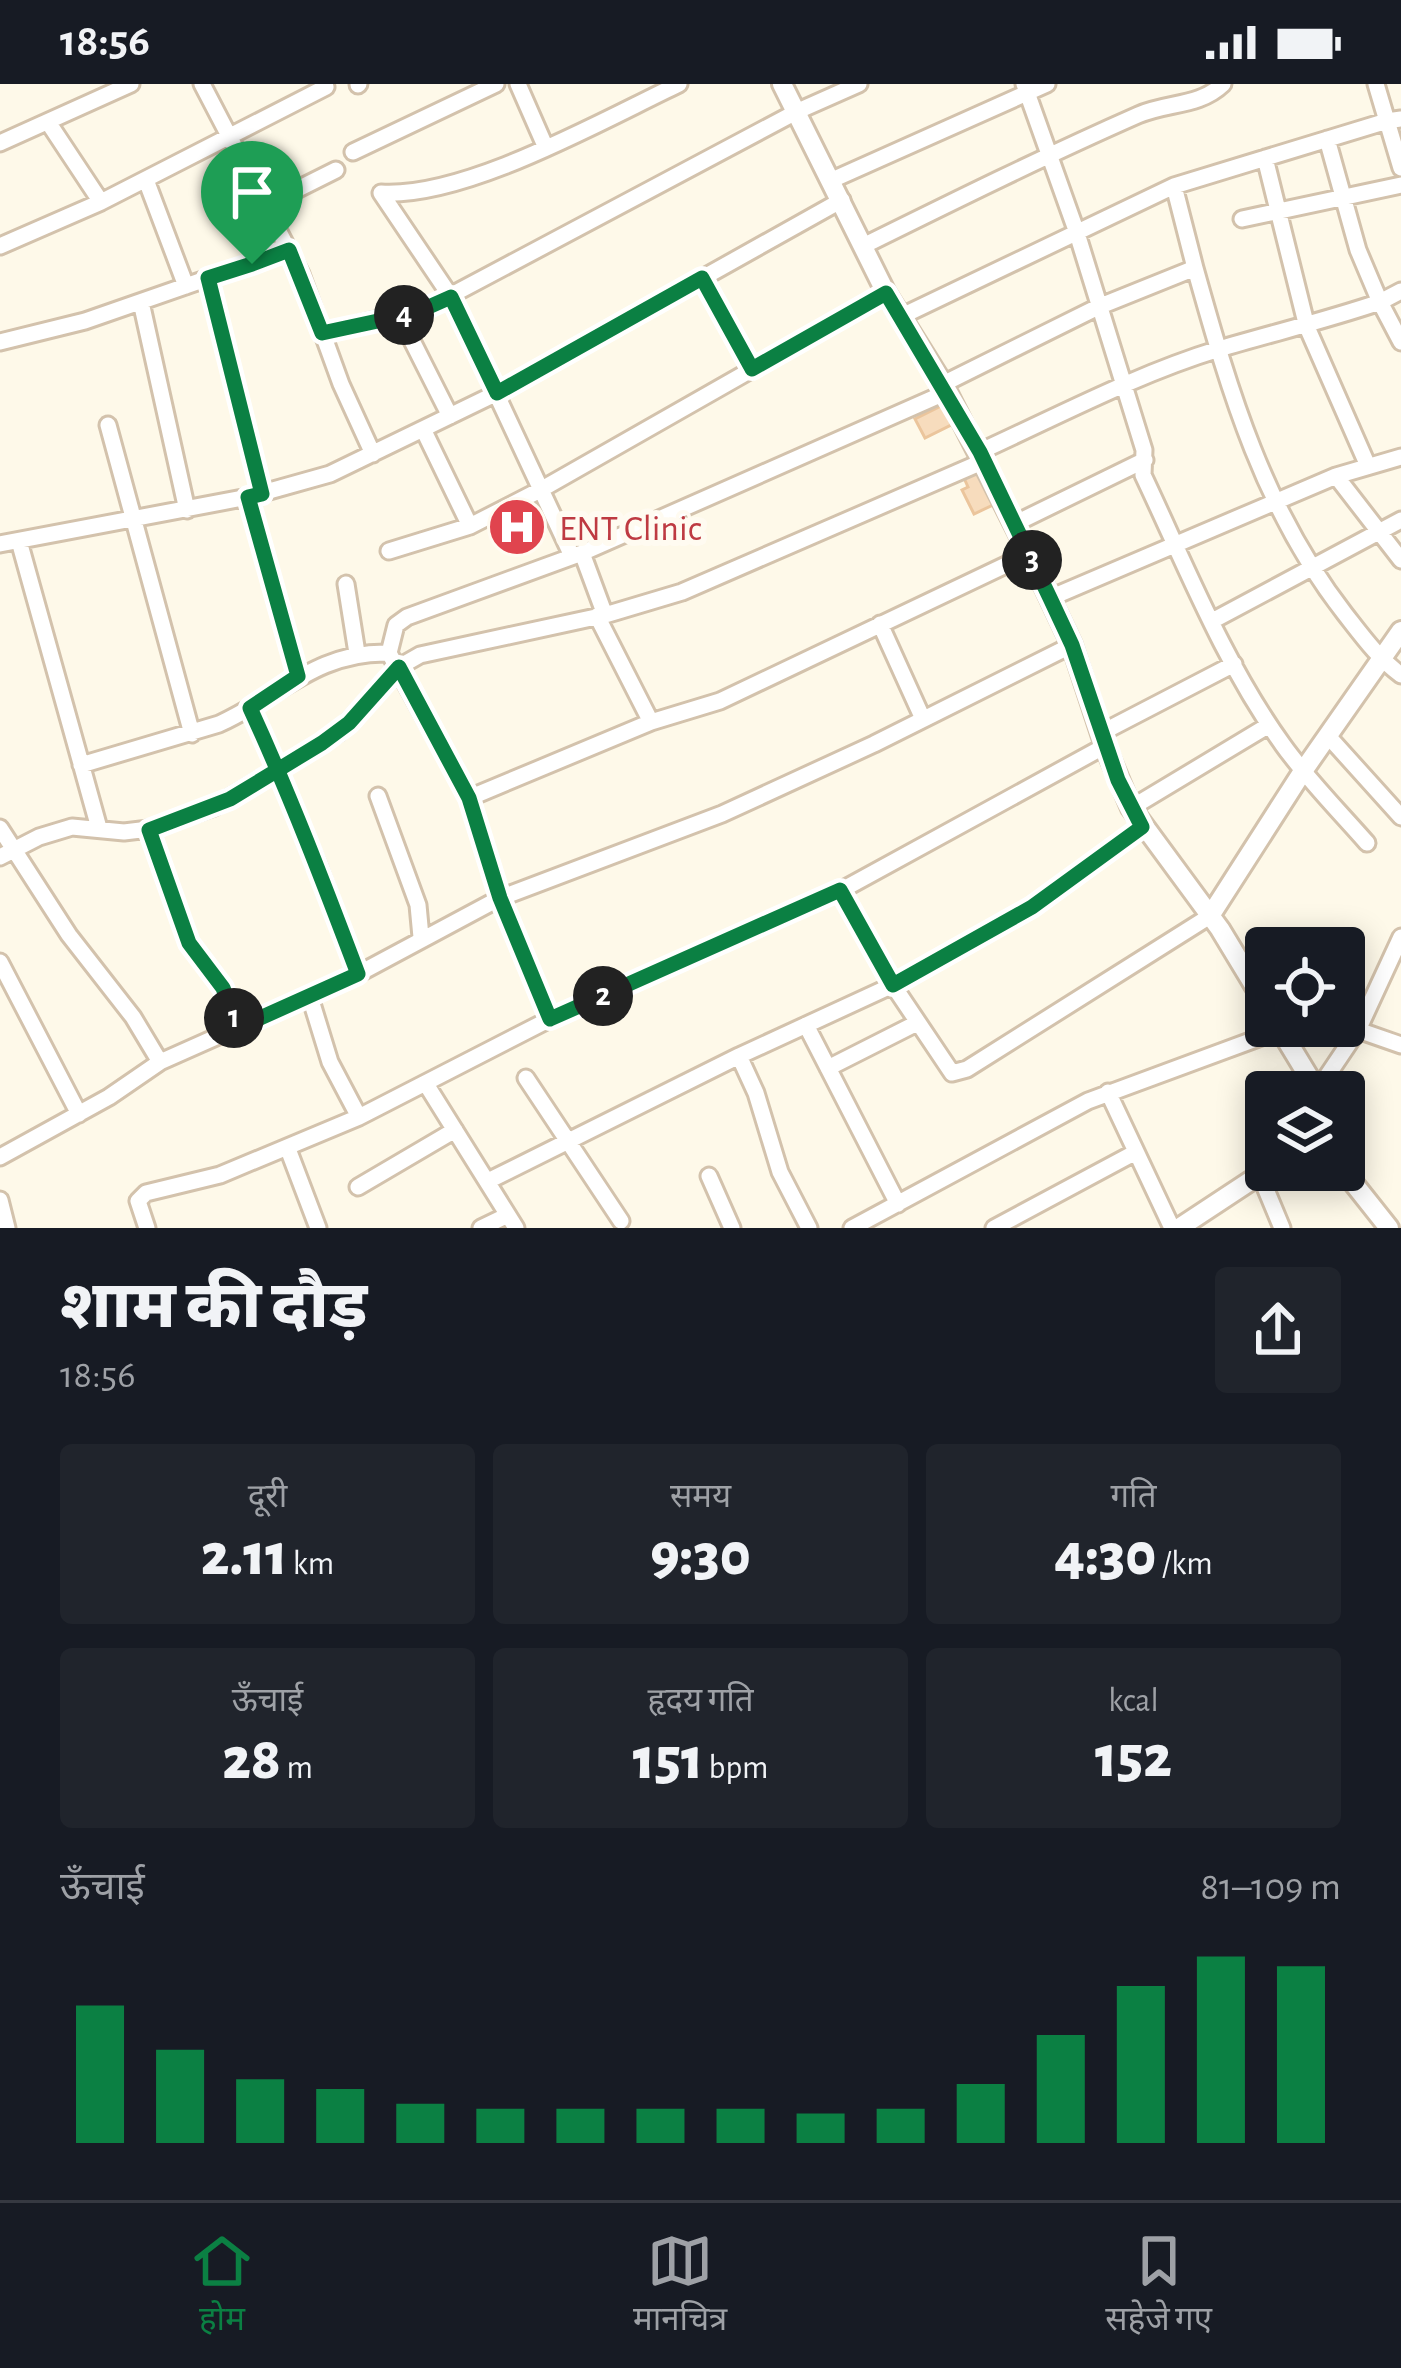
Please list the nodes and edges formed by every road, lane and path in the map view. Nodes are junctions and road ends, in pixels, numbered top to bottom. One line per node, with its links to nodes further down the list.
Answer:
1 (131, 84): 15 (street)
2 (202, 84): 16 (street)
3 (496, 84): 20 (street)
4 (518, 84): 19 (street)
5 (679, 84): 19 (street)
6 (782, 84): 13 (street)
7 (859, 84): 13 (street)
8 (1047, 84): 11 (street)
9 (1223, 84): 21 (street)
10 (1376, 84): 14 (street)
11 (1024, 87): 21 (street); 26 (street)
12 (326, 88): 16 (street)
13 (798, 111): 26 (street); 45 (street)
14 (1394, 120): 17 (street); 23 (street)
15 (48, 122): 18 (street); 31 (street)
16 (231, 138): 25 (street); 32 (street)
17 (1327, 139): 22 (street); 29 (street)
18 (0, 143)
19 (546, 148): 45 (street)
20 (353, 152)
21 (1051, 154): 35 (street); 37 (street)
22 (1265, 158): 28 (street); 33 (street)
23 (1401, 168)
24 (336, 170): 32 (street)
25 (146, 179): 31 (street); 42 (street)
26 (832, 180): 30 (street)
27 (1401, 185): 29 (street)
28 (1174, 186): 35 (street); 39 (street)
29 (1342, 198): 33 (street); 47 (street)
30 (842, 200): 37 (street); 41 (street)
31 (101, 202): 36 (street)
32 (268, 204): 38 (street)
33 (1279, 212): 34 (street); 51 (street)
34 (1242, 219)
35 (1076, 230): 48 (street); 50 (street)
36 (0, 246)
37 (863, 246): 44 (street)
38 (289, 250): 40 (street); 52 (street)
39 (1195, 268): 48 (street); 55 (street)
40 (208, 278): 42 (street); 70 (street)
41 (702, 278): 56 (street); 59 (street)
42 (186, 286): 46 (street)
43 (1401, 291): 47 (street)
44 (886, 293): 50 (street); 56 (street)
45 (451, 297): 49 (street); 59 (street)
46 (142, 302): 53 (street); 72 (street)
47 (1380, 302): 51 (street); 54 (street)
48 (1098, 308): 57 (street); 58 (street)
49 (400, 316): 52 (street); 60 (street)
50 (902, 316): 58 (street)
51 (1307, 327): 55 (street); 67 (street)
52 (322, 333): 63 (street)
53 (0, 342)
54 (1401, 342)
55 (1218, 350): 57 (street); 71 (street)
56 (752, 369): 69 (street)
57 (1124, 386): 64 (street); 66 (street)
58 (945, 388): 64 (street); 82 (street)
59 (497, 393): 60 (street); 69 (street)
60 (450, 416): 62 (street)
61 (108, 425): 73 (street)
62 (423, 429): 63 (street); 76 (street)
63 (373, 454): 70 (street)
64 (982, 456): 75 (street); 88 (street)
65 (1401, 457): 67 (street)
66 (1145, 460): 75 (street); 80 (street)
67 (1368, 466): 68 (street)
68 (1336, 476): 71 (street); 77 (street)
69 (542, 489): 76 (street); 82 (street)
70 (255, 495): 72 (street); 98 (street)
71 (1276, 502): 80 (street); 85 (street)
72 (187, 510): 73 (street)
73 (134, 519): 78 (street); 103 (street)
74 (1401, 520): 77 (street)
75 (1014, 524): 83 (street)
76 (470, 526): 81 (street)
77 (1380, 532): 84 (street); 85 (street)
78 (19, 541): 79 (street); 106 (street)
79 (0, 544)
80 (1177, 546): 87 (street); 89 (street)
81 (389, 551)
82 (577, 554): 88 (street); 94 (street)
83 (1029, 554): 87 (street); 90 (street)
84 (1401, 560)
85 (1312, 571): 89 (street); 95 (street)
86 (346, 584): 93 (street)
87 (1050, 598): 92 (street)
88 (601, 615): 94 (street); 101 (street)
89 (1212, 620): 96 (street)
90 (880, 624): 100 (street); 101 (street)
91 (1401, 631): 95 (street)
92 (1072, 645): 100 (street); 105 (street)
93 (357, 653): 94 (street); 98 (street)
94 (394, 660): 107 (street); 110 (street)
95 (1381, 660): 97 (street); 104 (street)
96 (1234, 664): 102 (street); 105 (street)
97 (1401, 675)
98 (298, 676): 99 (street)
99 (250, 708): 103 (street); 107 (street)
100 (923, 719): 120 (street)
101 (651, 722): 110 (street)
102 (1269, 724): 108 (street); 111 (street)
103 (192, 734): 106 (street)
104 (1328, 736): 108 (street); 112 (street)
105 (1103, 740): 111 (street); 119 (street)
106 (81, 765): 115 (street)
107 (278, 768): 116 (street); 127 (street)
108 (1303, 771): 117 (street); 121 (street)
109 (378, 796): 122 (street)
110 (469, 798): 120 (street)
111 (1131, 808): 113 (street)
112 (1401, 816)
113 (1142, 827): 121 (street); 128 (street)
114 (0, 828): 118 (street)
115 (99, 828): 116 (street); 118 (street)
116 (149, 830): 134 (street)
117 (1367, 843)
118 (8, 852): 139 (street)
119 (840, 890): 128 (street); 131 (street)
120 (500, 898): 122 (street); 131 (street)
121 (1210, 916): 126 (street); 132 (street)
122 (421, 937): 127 (street)
123 (1401, 937): 124 (street)
124 (1396, 960): 130 (street)
125 (0, 962): 144 (street)
126 (1245, 972)
127 (358, 974): 129 (street)
128 (893, 985): 132 (street); 133 (street)
129 (310, 997): 134 (street); 145 (street)
130 (1365, 1017)
131 (550, 1019): 142 (street)
132 (917, 1023): 140 (street)
133 (806, 1025): 138 (street); 140 (street)
134 (238, 1028): 139 (street)
135 (1365, 1032): 137 (street)
136 (1245, 1041): 143 (street)
137 (1401, 1045)
138 (739, 1057): 147 (street); 166 (street)
139 (160, 1062): 144 (street)
140 (828, 1068): 158 (street)
141 (526, 1078): 147 (street)
142 (426, 1084): 145 (street); 146 (street)
143 (1108, 1092): 149 (street); 158 (street)
144 (79, 1114): 150 (street)
145 (359, 1117): 148 (street)
146 (454, 1130): 152 (street); 154 (street)
147 (570, 1143): 152 (street); 160 (street)
148 (288, 1149): 162 (street); 163 (street)
149 (1136, 1153): 168 (street); 169 (street)
150 (0, 1157)
151 (709, 1175): 165 (street)
152 (488, 1181): 159 (street)
153 (1245, 1185): 169 (street)
154 (358, 1187)
155 (1270, 1191): 170 (street)
156 (1360, 1191): 171 (street)
157 (0, 1200): 161 (street)
158 (898, 1204): 167 (street)
159 (512, 1221): 164 (street)
160 (621, 1222)
161 (8, 1228)
162 (147, 1228)
163 (318, 1228)
164 (482, 1228)
165 (732, 1228)
166 (808, 1228)
167 (852, 1228)
168 (994, 1228)
169 (1176, 1228)
170 (1282, 1228)
171 (1389, 1228)

